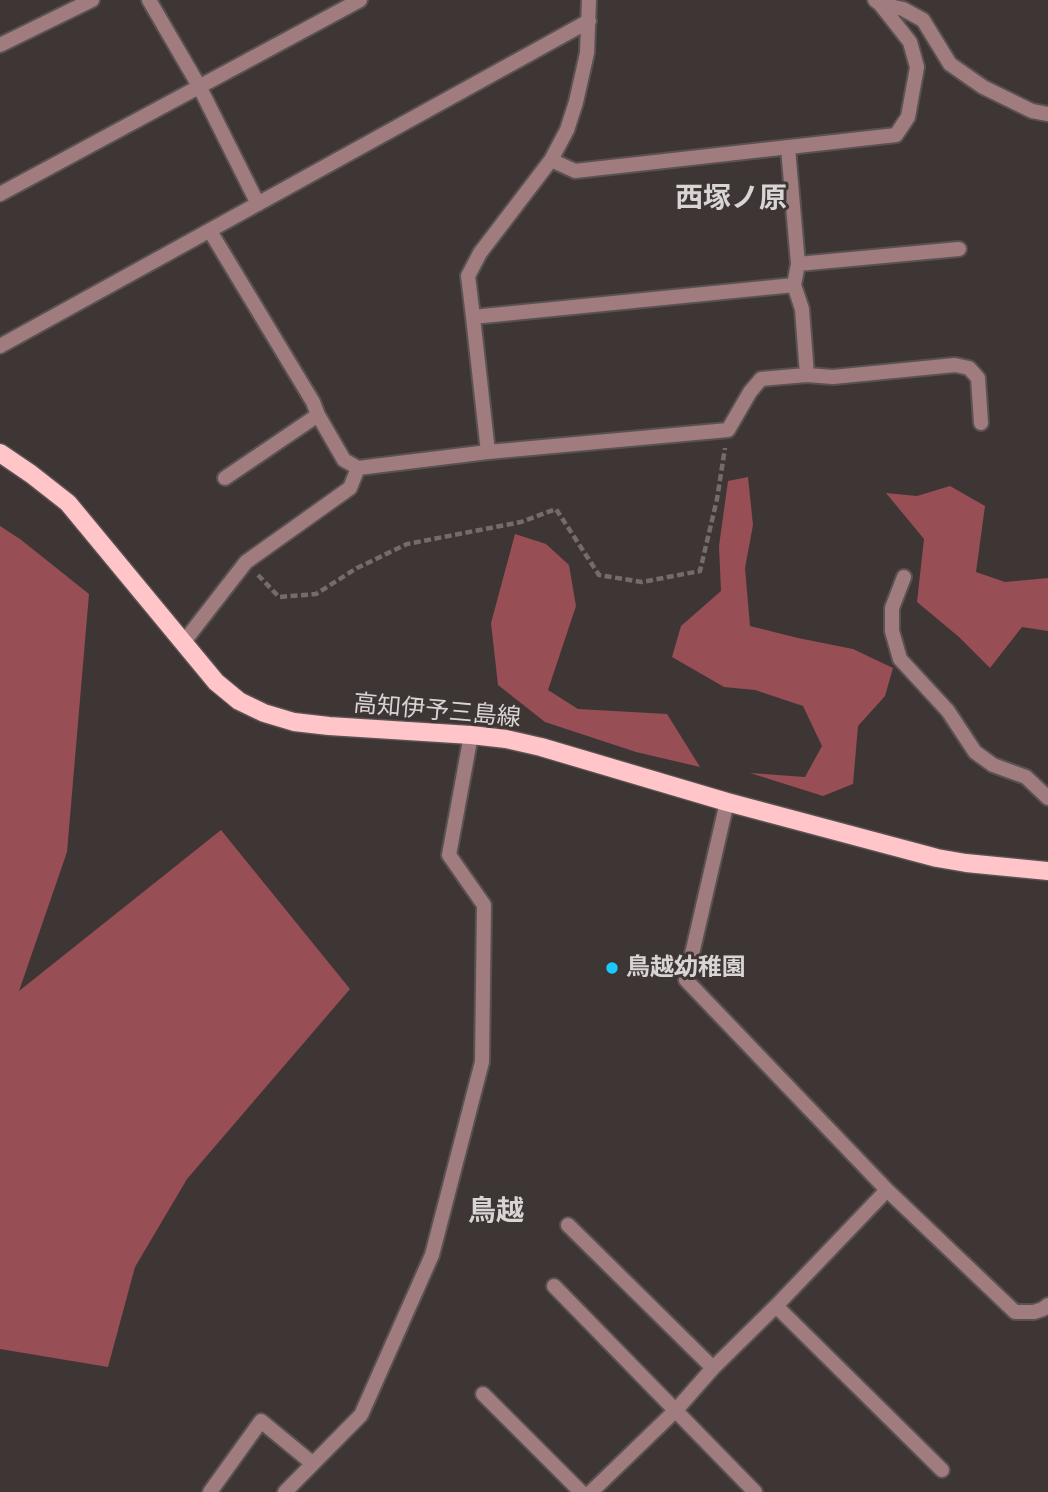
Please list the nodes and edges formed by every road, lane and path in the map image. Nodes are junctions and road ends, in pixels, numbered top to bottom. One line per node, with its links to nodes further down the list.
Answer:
1 (92, 0): 7 (street)
2 (149, 0): 8 (street)
3 (360, 0): 8 (street)
4 (589, 0): 6 (street)
5 (878, 2): 9 (street); 10 (street)
6 (589, 21): 11 (street); 13 (street)
7 (0, 45)
8 (198, 86): 12 (street); 13 (street)
9 (1048, 114)
10 (788, 148): 11 (street); 16 (street)
11 (551, 160): 18 (street)
12 (0, 194)
13 (258, 204): 14 (street)
14 (210, 231): 19 (street); 21 (street)
15 (959, 249): 16 (street)
16 (798, 264): 17 (street)
17 (793, 285): 18 (street); 20 (street)
18 (473, 317): 24 (street)
19 (0, 346)
20 (807, 376): 22 (street); 23 (street)
21 (318, 415): 26 (street); 27 (street)
22 (981, 423)
23 (728, 430): 24 (street); 28 (path)
24 (488, 452): 26 (street)
25 (0, 453): 30 (main road, 高知伊予三島線)
26 (358, 468): 28 (street)
27 (225, 478)
28 (246, 562): 30 (street)
29 (904, 577): 32 (street)
30 (183, 643): 31 (main road, 高知伊予三島線)
31 (471, 735): 33 (main road, 高知伊予三島線); 43 (street)
32 (1048, 797)
33 (727, 802): 34 (main road, 高知伊予三島線); 35 (street)
34 (1048, 872)
35 (887, 1190): 38 (street); 39 (street)
36 (568, 1225): 40 (street)
37 (554, 1286): 42 (street)
38 (1048, 1305)
39 (776, 1306): 40 (street); 44 (street)
40 (713, 1368): 42 (street)
41 (482, 1394): 47 (street)
42 (676, 1410): 48 (street); 49 (street)
43 (312, 1463): 45 (street); 46 (street)
44 (942, 1470)
45 (210, 1492)
46 (285, 1492)
47 (581, 1492)
48 (591, 1492)
49 (755, 1492)

